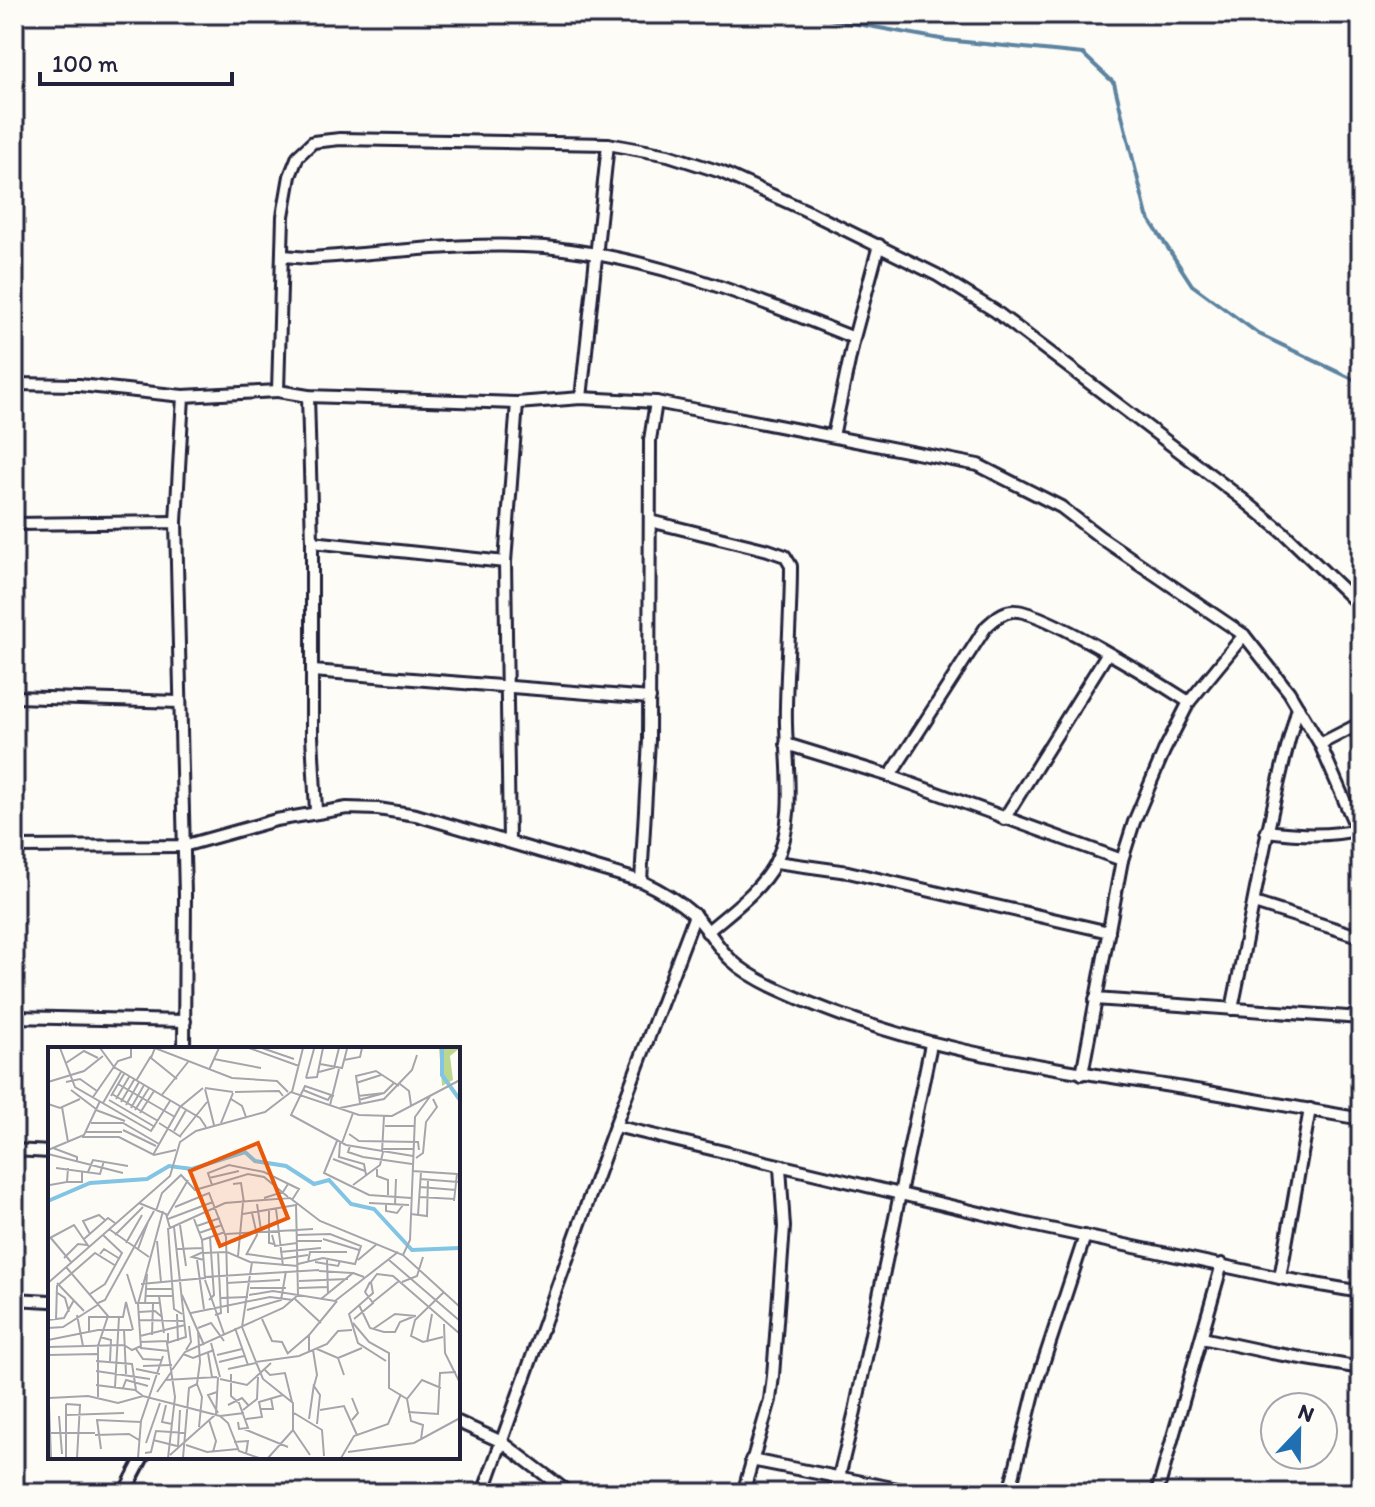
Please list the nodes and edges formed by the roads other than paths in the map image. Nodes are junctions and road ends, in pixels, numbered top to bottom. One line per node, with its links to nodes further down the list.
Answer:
1 (608, 144): 2 (street); 3 (street); 4 (street)
2 (879, 245): 5 (street); 19 (street)
3 (283, 256): 4 (street); 7 (street)
4 (597, 256): 5 (street); 10 (street)
5 (854, 338): 13 (street)
6 (14, 384): 8 (street)
7 (278, 391): 8 (street); 9 (street)
8 (183, 396): 15 (street)
9 (308, 396): 12 (street); 17 (street)
10 (581, 398): 11 (street); 12 (street)
11 (656, 402): 13 (street); 14 (street)
12 (517, 403): 18 (street)
13 (833, 436): 20 (street)
14 (650, 521): 25 (street); 30 (street)
15 (176, 522): 16 (street); 26 (street)
16 (14, 524)
17 (312, 542): 18 (street); 22 (street)
18 (505, 562): 23 (street)
19 (1361, 607)
20 (1244, 635): 27 (street); 28 (street)
21 (1107, 654): 27 (street); 32 (street); 34 (street)
22 (313, 671): 23 (street); 33 (street)
23 (505, 686): 25 (street); 37 (street)
24 (14, 697): 26 (street)
25 (650, 698): 42 (street)
26 (179, 702): 38 (street)
27 (1189, 702): 40 (street)
28 (1298, 707): 31 (street); 35 (street)
29 (1361, 723): 31 (street)
30 (786, 744): 32 (street); 41 (street)
31 (1320, 744): 36 (street)
32 (890, 776): 34 (street)
33 (316, 811): 37 (street); 38 (street)
34 (1004, 819): 40 (street)
35 (1266, 831): 36 (street); 43 (street)
36 (1360, 833)
37 (509, 842): 42 (street)
38 (183, 846): 39 (street); 52 (street)
39 (14, 847)
40 (1122, 860): 46 (street)
41 (776, 862): 45 (street); 46 (street)
42 (641, 881): 44 (street)
43 (1254, 903): 47 (street); 49 (street)
44 (695, 915): 45 (street); 58 (street)
45 (707, 932): 53 (street)
46 (1109, 932): 48 (street)
47 (1361, 937)
48 (1095, 999): 49 (street); 55 (street)
49 (1232, 1009): 51 (street)
50 (14, 1017): 52 (street)
51 (1361, 1018)
52 (185, 1021): 54 (street)
53 (931, 1044): 55 (street); 62 (street)
54 (184, 1047)
55 (1082, 1074): 56 (street)
56 (1310, 1109): 57 (street); 65 (street)
57 (1361, 1119)
58 (615, 1126): 61 (street); 72 (street)
59 (14, 1150): 60 (street)
60 (48, 1152)
61 (780, 1167): 62 (street); 74 (street)
62 (900, 1194): 63 (street); 75 (street)
63 (1085, 1236): 64 (street); 82 (street)
64 (1222, 1264): 65 (street); 69 (street)
65 (1280, 1278): 66 (street)
66 (1361, 1292)
67 (14, 1299): 68 (street)
68 (48, 1301)
69 (1202, 1338): 70 (street); 83 (street)
70 (1361, 1368)
71 (460, 1423): 72 (street)
72 (502, 1442): 77 (street); 78 (street)
73 (142, 1459): 76 (street)
74 (751, 1460): 75 (street); 79 (street)
75 (840, 1478): 80 (street); 81 (street)
76 (124, 1493)
77 (483, 1493)
78 (569, 1493)
79 (743, 1493)
80 (835, 1493)
81 (918, 1493)
82 (1009, 1493)
83 (1157, 1493)

